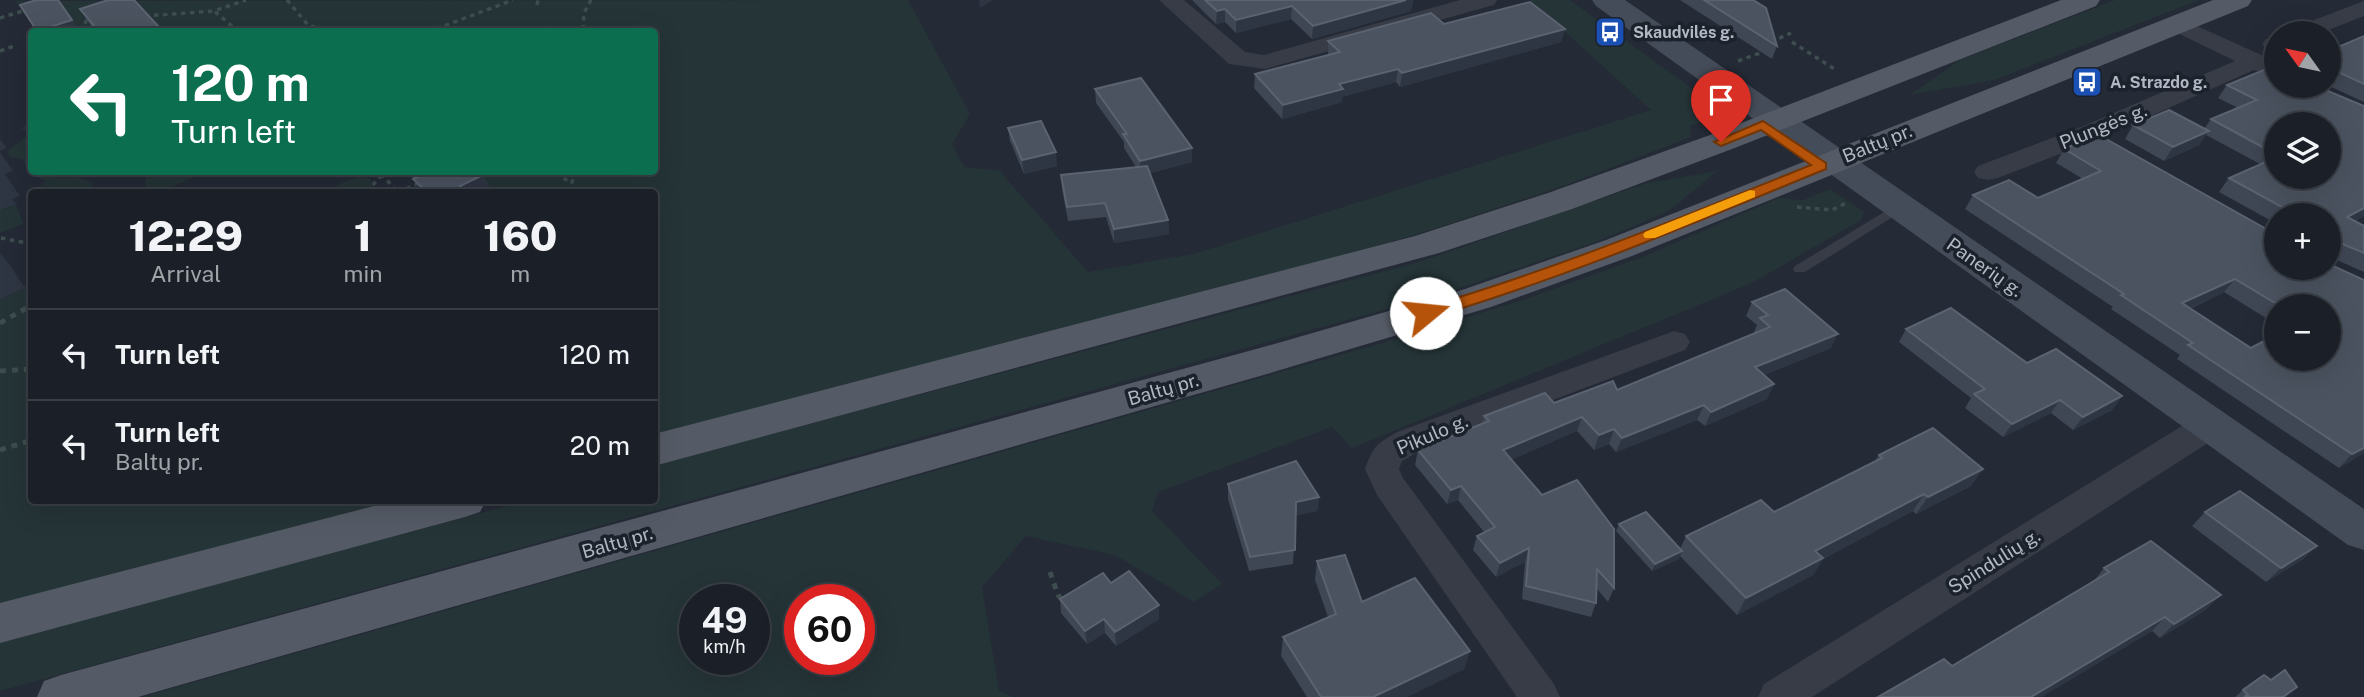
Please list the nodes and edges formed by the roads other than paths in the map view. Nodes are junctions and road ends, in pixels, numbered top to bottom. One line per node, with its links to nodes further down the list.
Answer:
1 (1170, 0): 2 (street)
2 (1486, 0)
3 (1606, 0): 14 (main road, Panerių g.)
4 (2086, 0): 11 (main road)
5 (2233, 1): 8 (main road, Baltų pr.)
6 (2364, 8): 7 (street)
7 (2331, 21)
8 (2177, 24): 9 (street); 12 (main road, Baltų pr.)
9 (2264, 53)
10 (2264, 58): 13 (street, Plungės g.)
11 (1763, 125): 12 (main road); 18 (main road)
12 (1821, 166): 22 (main road, Baltų pr.)
13 (1988, 172)
14 (1888, 198): 15 (lane); 17 (main road, Panerių g.)
15 (1800, 269)
16 (1674, 342): 23 (street, Pikulo g.)
17 (2210, 425): 20 (main road, Panerių g.); 24 (street, Spindulių g.)
18 (658, 449)
19 (450, 504): 21 (main road)
20 (2364, 533)
21 (0, 623)
22 (61, 697)
23 (1540, 697)
24 (1778, 697)

